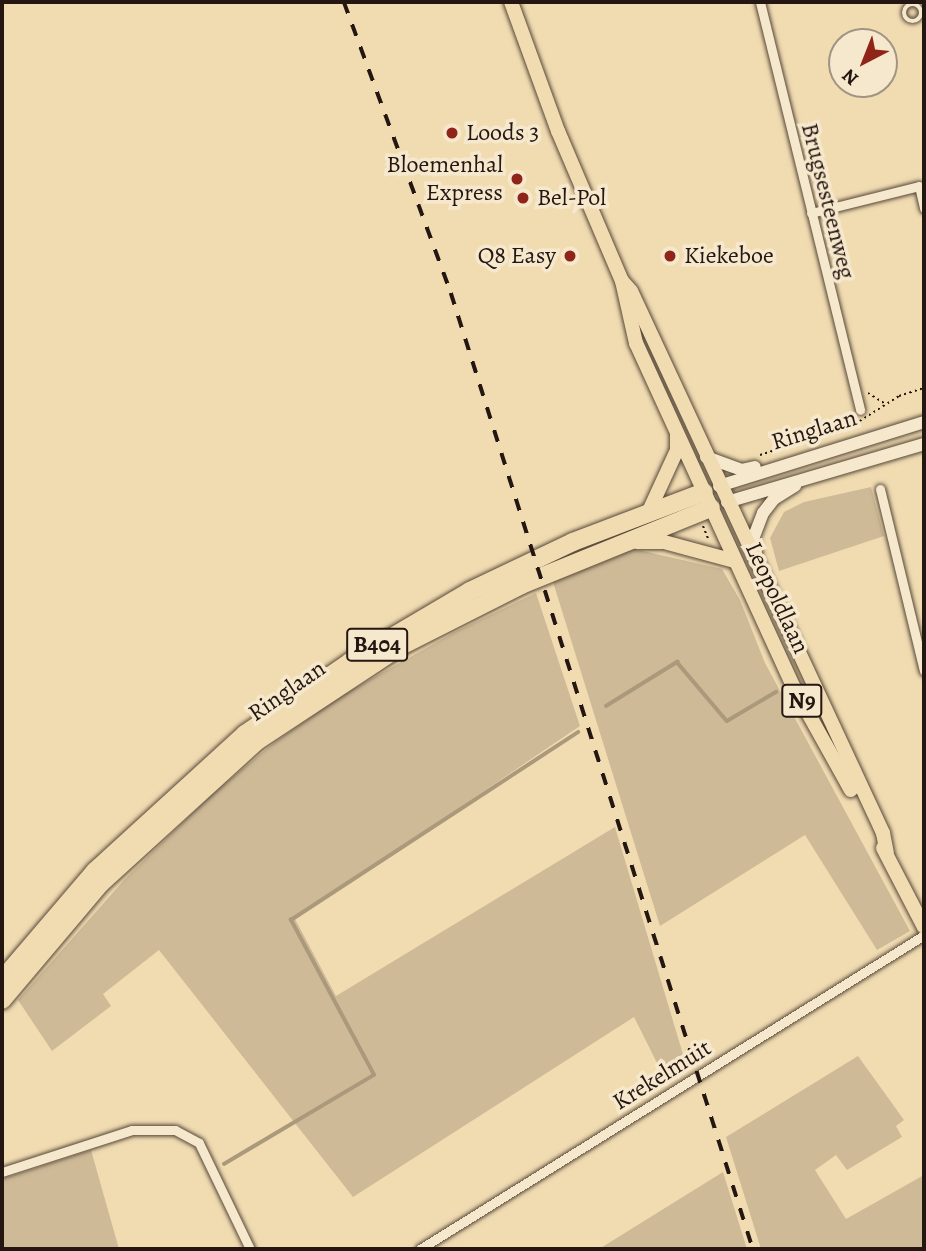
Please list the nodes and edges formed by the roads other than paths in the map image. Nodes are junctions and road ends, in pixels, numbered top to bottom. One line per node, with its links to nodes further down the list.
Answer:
1 (511, 2): 6 (main road, Leopoldlaan / N9)
2 (760, 2): 5 (street, Brugsesteenweg)
3 (907, 4): 3 (lane)
4 (924, 208): 5 (street)
5 (811, 213): 7 (street, Brugsesteenweg)
6 (622, 281): 9 (main road, Leopoldlaan / N9); 11 (main road, Leopoldlaan / N9)
7 (860, 409)
8 (924, 422): 12 (main road, Ringlaan)
9 (677, 431): 15 (main road, Leopoldlaan / N9); 16 (main road)
10 (924, 444): 13 (main road, Ringlaan)
11 (705, 457): 12 (main road); 15 (main road, Leopoldlaan / N9)
12 (773, 469): 15 (main road, Ringlaan)
13 (814, 477): 15 (main road, Ringlaan); 19 (main road)
14 (880, 489): 20 (street)
15 (712, 500): 16 (highway, Ringlaan / B404); 17 (highway, Ringlaan / B404); 18 (main road, Leopoldlaan / N9); 19 (main road, Leopoldlaan / N9)
16 (649, 511): 24 (highway, Ringlaan / B404)
17 (609, 547): 18 (main road); 25 (highway, Ringlaan / B404)
18 (735, 561): 21 (main road, Leopoldlaan / N9)
19 (760, 573): 21 (main road, Leopoldlaan / N9)
20 (924, 671)
21 (887, 853): 22 (main road, Leopoldlaan / N9)
22 (924, 927)
23 (924, 935): 28 (street, Krekelmuit)
24 (2, 980)
25 (2, 1000)
26 (2, 1172): 27 (street)
27 (250, 1249)
28 (420, 1249)

